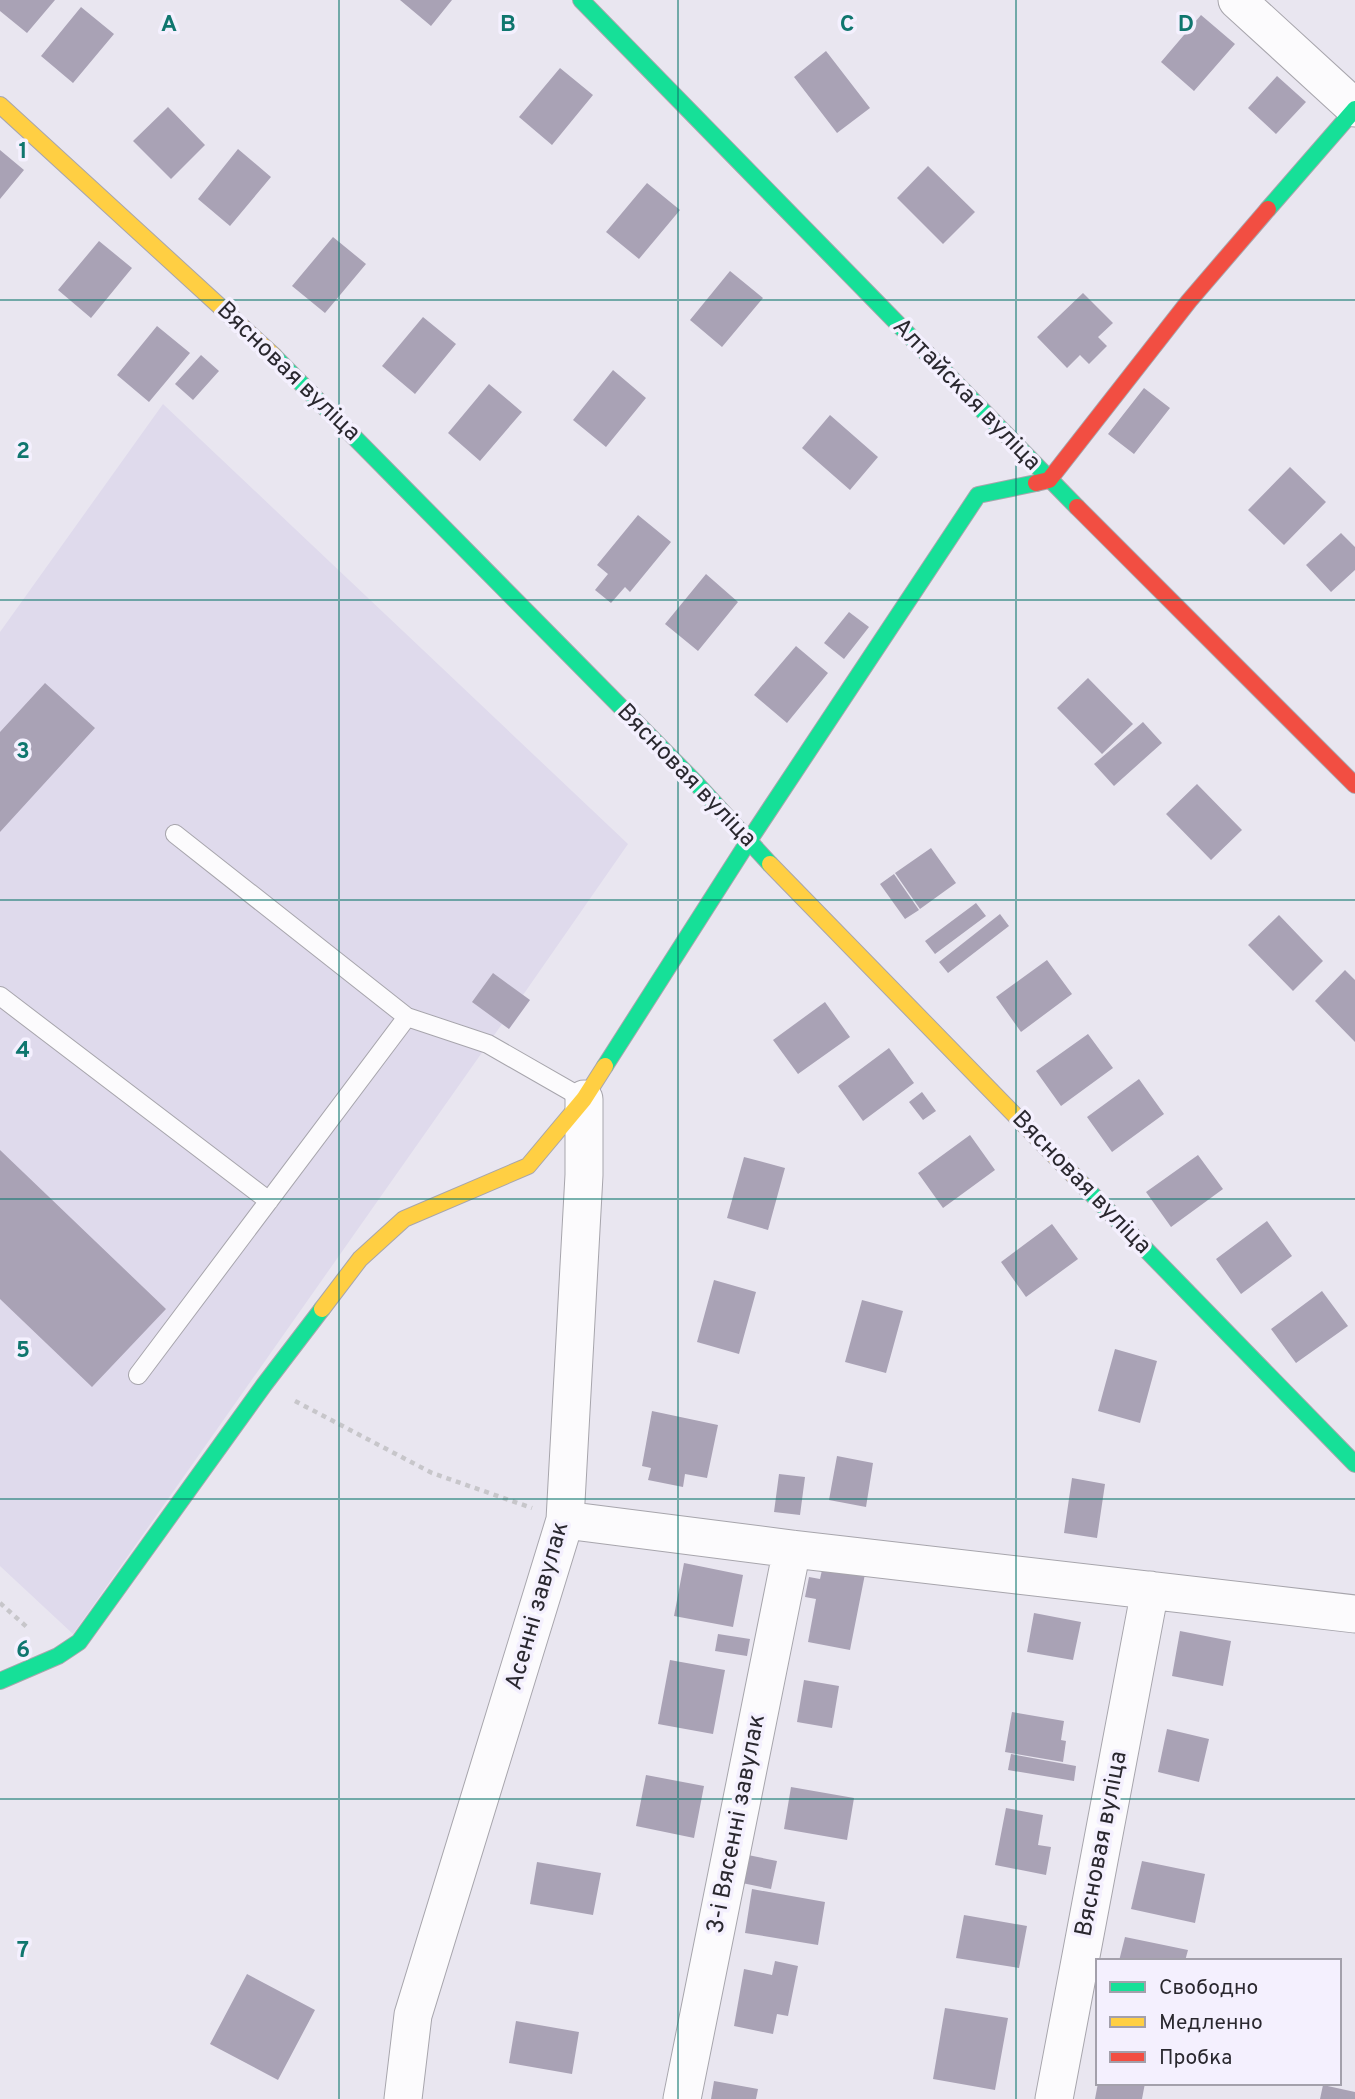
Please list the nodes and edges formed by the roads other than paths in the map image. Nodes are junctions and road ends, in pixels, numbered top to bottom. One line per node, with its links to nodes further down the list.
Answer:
1 (581, 0): 5 (street, Алтайская вуліца)
2 (1237, 0): 4 (street)
3 (0, 105): 8 (street, Вясновая вуліца)
4 (1355, 109): 5 (street)
5 (1049, 480): 6 (street, Алтайская вуліца); 8 (street)
6 (1355, 785)
7 (174, 834): 10 (lane)
8 (748, 842): 11 (street); 14 (street, Вясновая вуліца)
9 (0, 996): 12 (lane)
10 (407, 1017): 11 (lane); 12 (lane)
11 (584, 1099): 15 (street, Асенні завулак); 19 (street)
12 (269, 1201): 13 (lane)
13 (138, 1376)
14 (1355, 1464)
15 (565, 1520): 16 (street); 20 (street, Асенні завулак)
16 (792, 1549): 17 (street); 21 (street, 3-і Вясенні завулак)
17 (1150, 1590): 18 (street); 22 (street, Вясновая вуліца)
18 (1355, 1614)
19 (0, 1681)
20 (403, 2099)
21 (682, 2099)
22 (1054, 2099)

